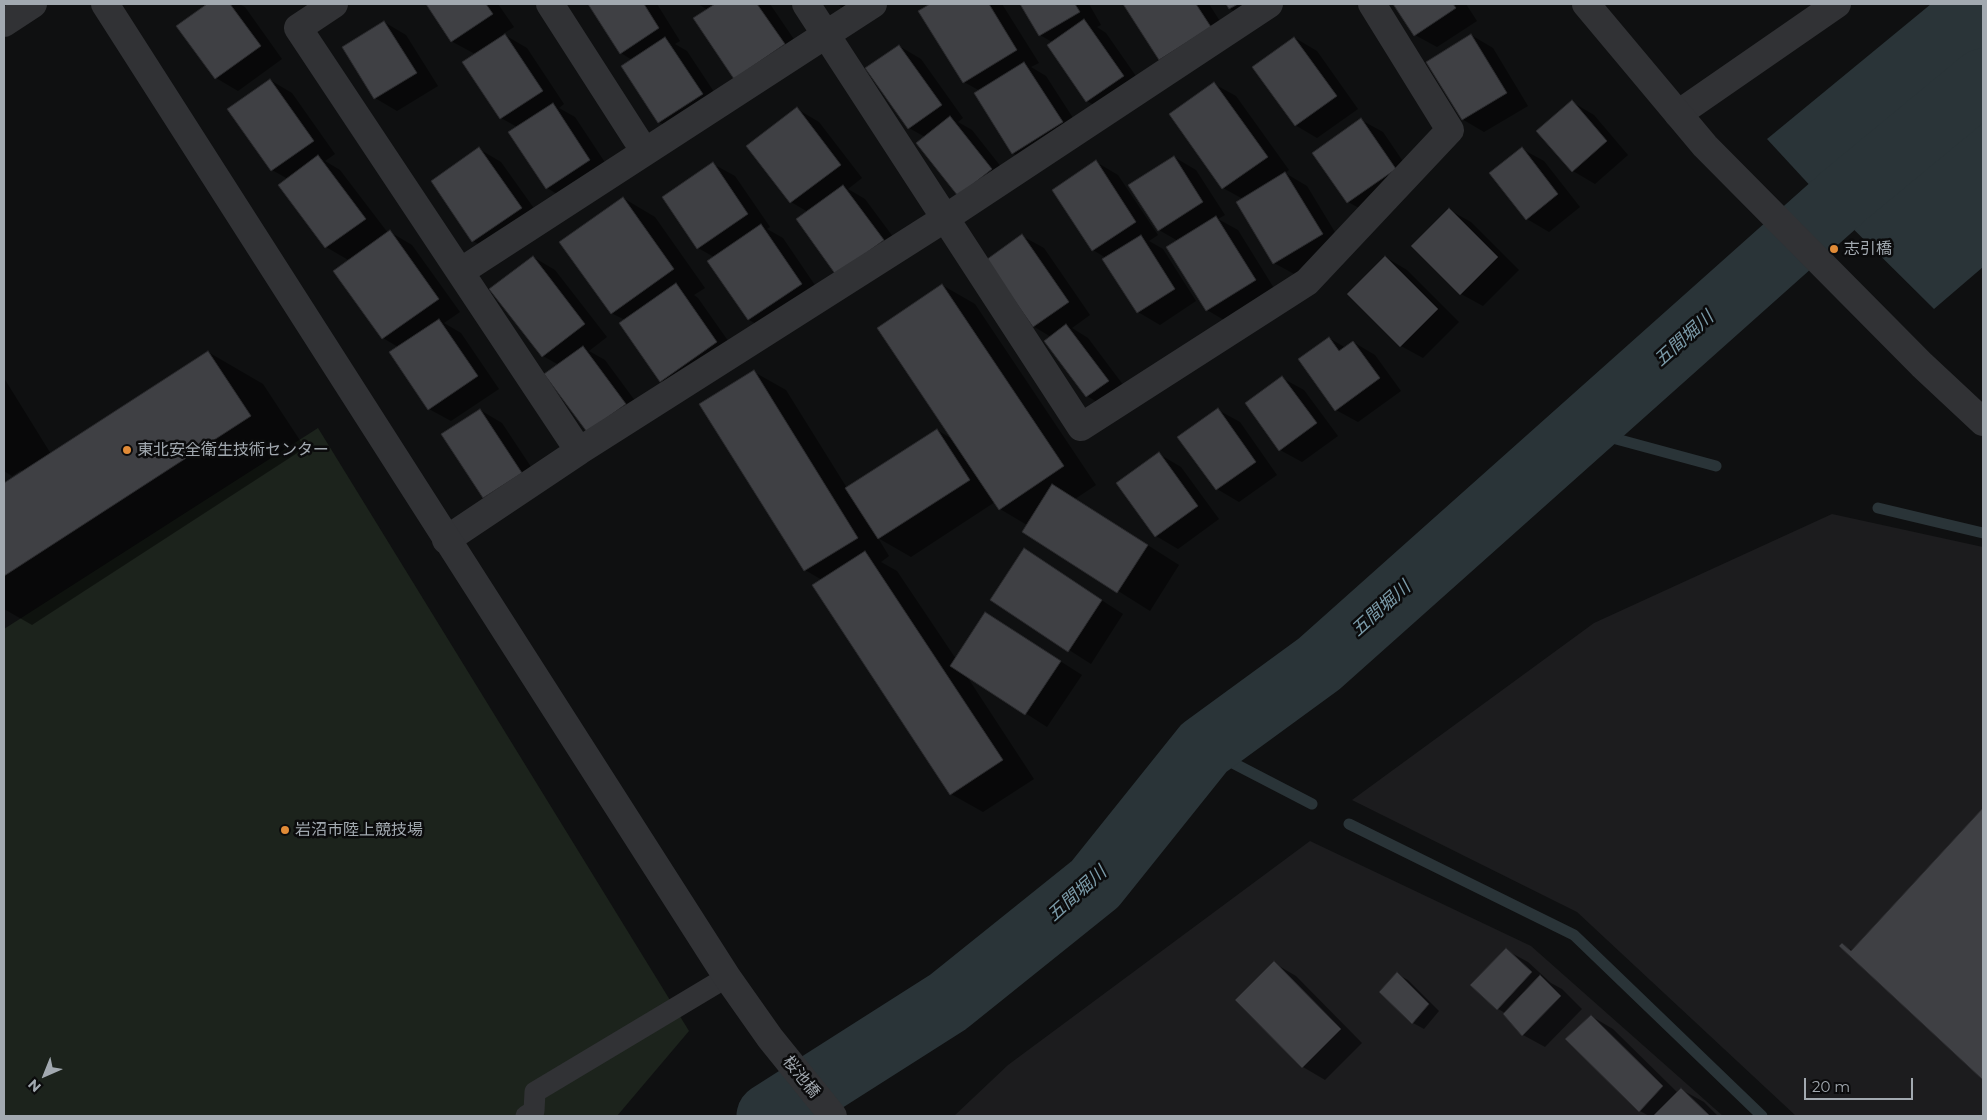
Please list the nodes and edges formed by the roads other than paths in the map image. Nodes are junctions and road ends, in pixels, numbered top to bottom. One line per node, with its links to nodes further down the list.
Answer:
1 (33, 4): 11 (street)
2 (105, 4): 19 (street, 桜池橋)
3 (334, 4): 16 (street)
4 (550, 4): 14 (street)
5 (806, 4): 12 (street)
6 (873, 4): 12 (street)
7 (1269, 4): 15 (street)
8 (1372, 4): 15 (street)
9 (1586, 4): 13 (street)
10 (1837, 4): 13 (street)
11 (4, 23)
12 (825, 35): 14 (street); 15 (street)
13 (1678, 114): 17 (street)
14 (645, 152): 16 (street)
15 (944, 219): 18 (street)
16 (460, 272): 18 (street)
17 (1983, 422)
18 (579, 450): 19 (street)
19 (446, 540): 20 (street, 桜池橋)
20 (727, 977): 21 (lane); 22 (street, 桜池橋)
21 (526, 1116)
22 (833, 1116)

